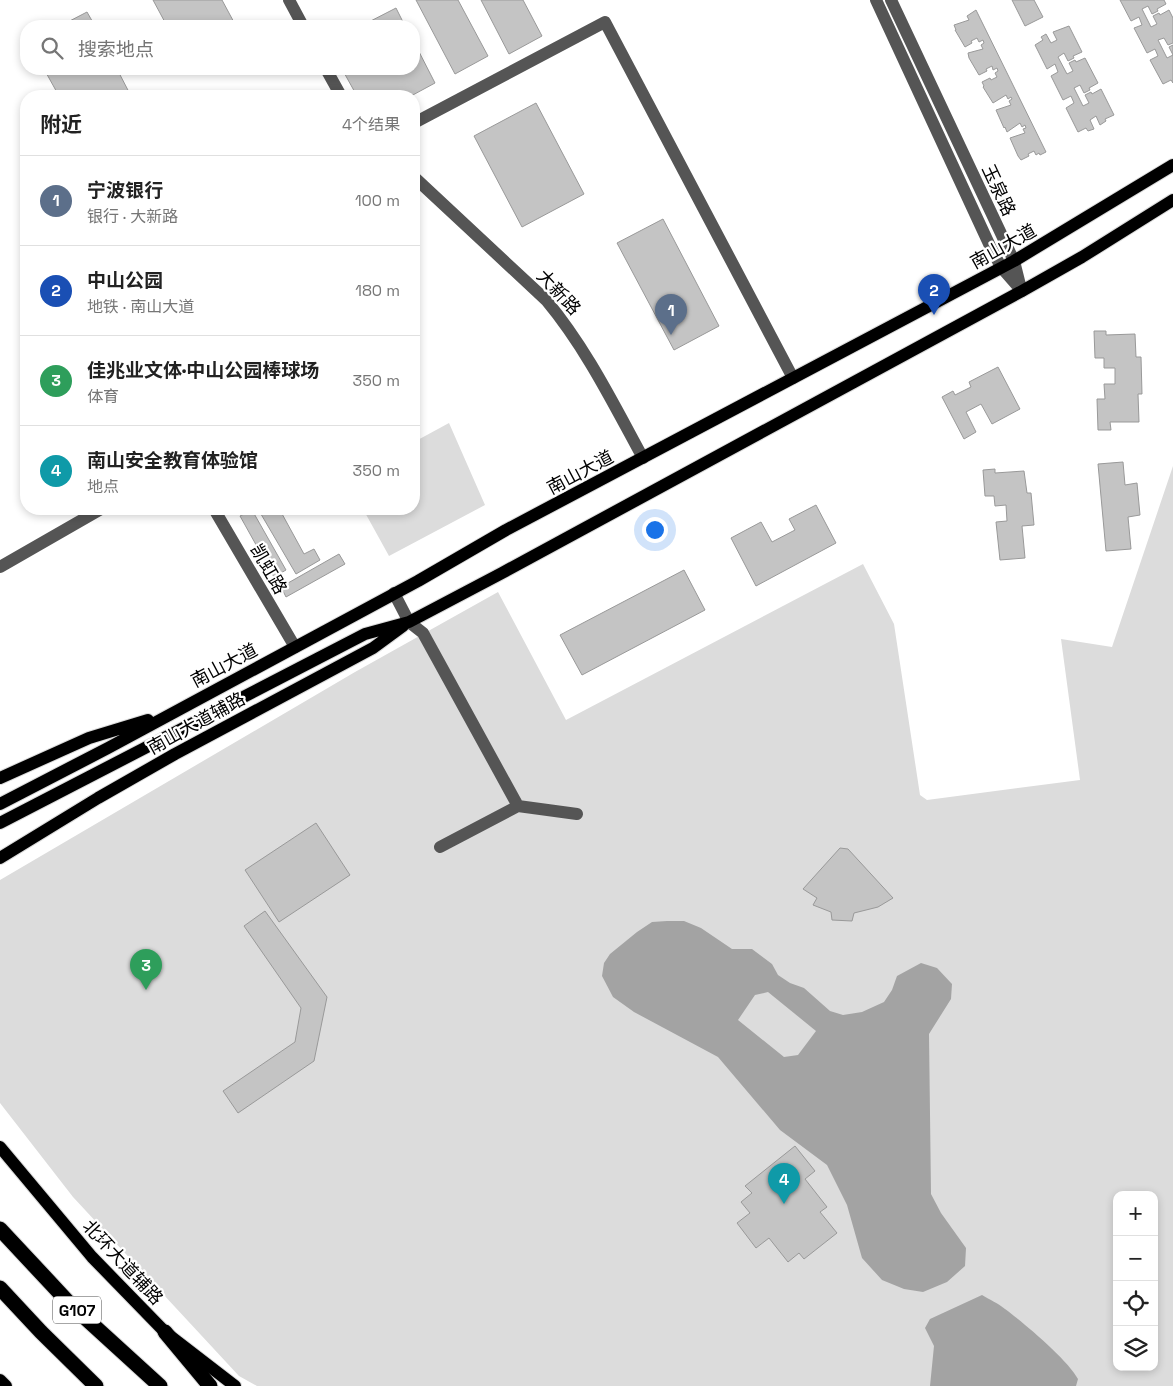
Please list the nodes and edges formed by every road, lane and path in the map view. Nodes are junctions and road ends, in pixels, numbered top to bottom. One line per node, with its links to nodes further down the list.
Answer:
1 (289, 0): 4 (street)
2 (876, 0): 12 (street, 玉泉路)
3 (890, 0): 11 (street, 玉泉路)
4 (300, 20)
5 (329, 75): 6 (street)
6 (338, 90)
7 (420, 120): 14 (street)
8 (1173, 165): 11 (main road, 南山大道)
9 (420, 183): 15 (street, 大新路)
10 (1173, 200): 13 (main road)
11 (1014, 261): 12 (main road, 南山大道); 13 (street, 玉泉路)
12 (1001, 267): 13 (street, 玉泉路); 14 (main road, 南山大道)
13 (1022, 291): 20 (main road)
14 (793, 378): 15 (main road, 南山大道)
15 (643, 458): 19 (main road, 南山大道)
16 (91, 515): 18 (street)
17 (217, 515): 21 (street, 凯虹路)
18 (0, 567)
19 (394, 593): 20 (street); 21 (main road, 南山大道)
20 (410, 622): 23 (main road); 26 (street); 30 (main road, 南山大道辅路)
21 (294, 647): 22 (main road, 南山大道)
22 (176, 711): 23 (main road); 24 (main road, 南山大道辅路); 25 (main road, 南山大道)
23 (185, 728): 28 (main road)
24 (0, 778)
25 (0, 804)
26 (518, 806): 27 (street); 29 (street)
27 (577, 814)
28 (0, 823)
29 (440, 847)
30 (0, 858)
31 (0, 1147): 34 (main road, 北环大道辅路)
32 (0, 1229): 38 (highway, G107)
33 (0, 1288): 37 (highway, G107)
34 (165, 1332): 39 (highway); 40 (main road, 北环大道辅路)
35 (0, 1380): 36 (main road)
36 (6, 1386)
37 (96, 1386)
38 (160, 1386)
39 (210, 1386)
40 (235, 1386)

